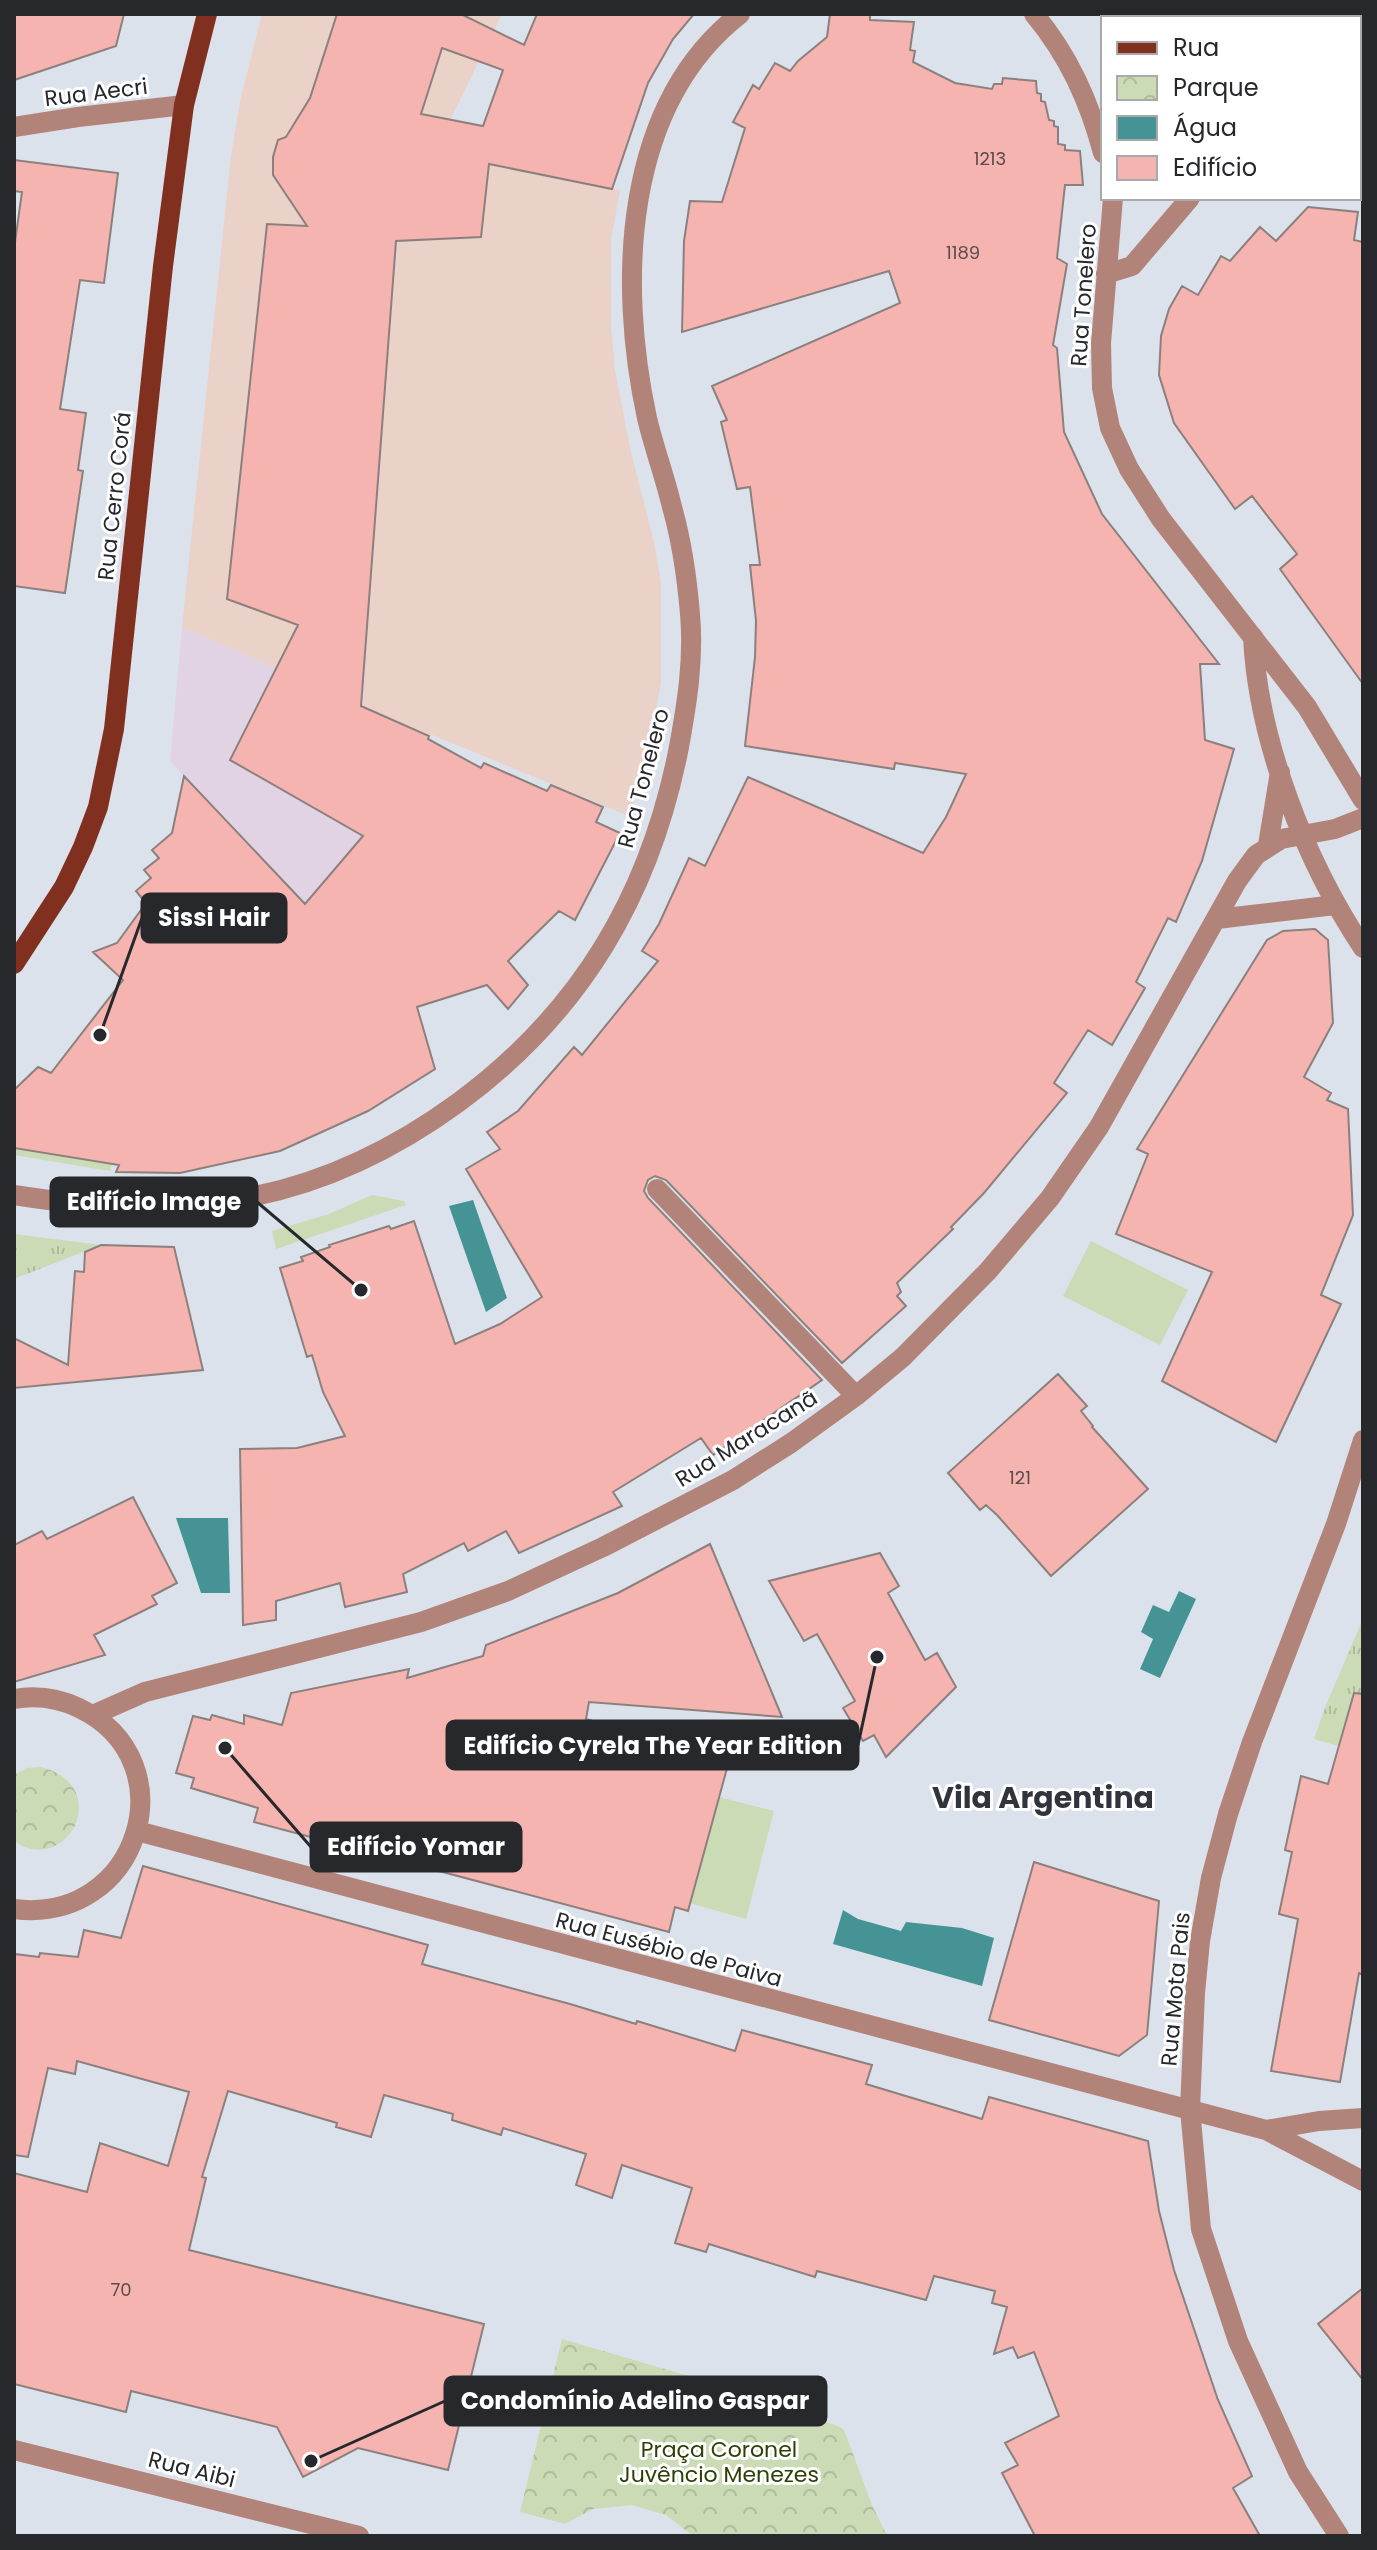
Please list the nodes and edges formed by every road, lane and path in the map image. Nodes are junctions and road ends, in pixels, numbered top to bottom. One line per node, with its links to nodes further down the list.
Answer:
1 (207, 14): 4 (main road, Rua Cerro Corá)
2 (740, 14): 22 (street, Rua Tonelero)
3 (1034, 14): 5 (street)
4 (184, 105): 6 (street, Rua Aecri); 20 (main road, Rua Cerro Corá)
5 (1098, 116): 7 (street)
6 (14, 127)
7 (1101, 138)
8 (1113, 200): 10 (street, Rua Tonelero)
9 (1188, 200): 10 (street)
10 (1106, 274): 11 (street, Rua Tonelero)
11 (1253, 637): 12 (street); 13 (street, Rua Tonelero)
12 (1280, 772): 15 (street); 16 (street)
13 (1363, 800)
14 (1363, 818): 15 (street)
15 (1303, 834): 16 (street); 17 (street)
16 (1268, 845): 18 (street, Rua Maracanã)
17 (1335, 905): 18 (street); 19 (street)
18 (1217, 919): 23 (street, Rua Maracanã)
19 (1363, 948)
20 (14, 964)
21 (657, 1189): 23 (street)
22 (14, 1195)
23 (856, 1396): 26 (street, Rua Maracanã)
24 (1363, 1440): 29 (street, Rua Mota Pais)
25 (14, 1699): 26 (street)
26 (93, 1715): 27 (street)
27 (137, 1831): 28 (street); 29 (street, Rua Eusébio de Paiva)
28 (14, 1909)
29 (1190, 2109): 31 (street, Rua Eusébio de Paiva); 35 (street, Rua Mota Pais)
30 (1363, 2118): 31 (street)
31 (1266, 2130): 32 (street)
32 (1363, 2181)
33 (14, 2450): 34 (street, Rua Aibi)
34 (359, 2536)
35 (1339, 2536)

